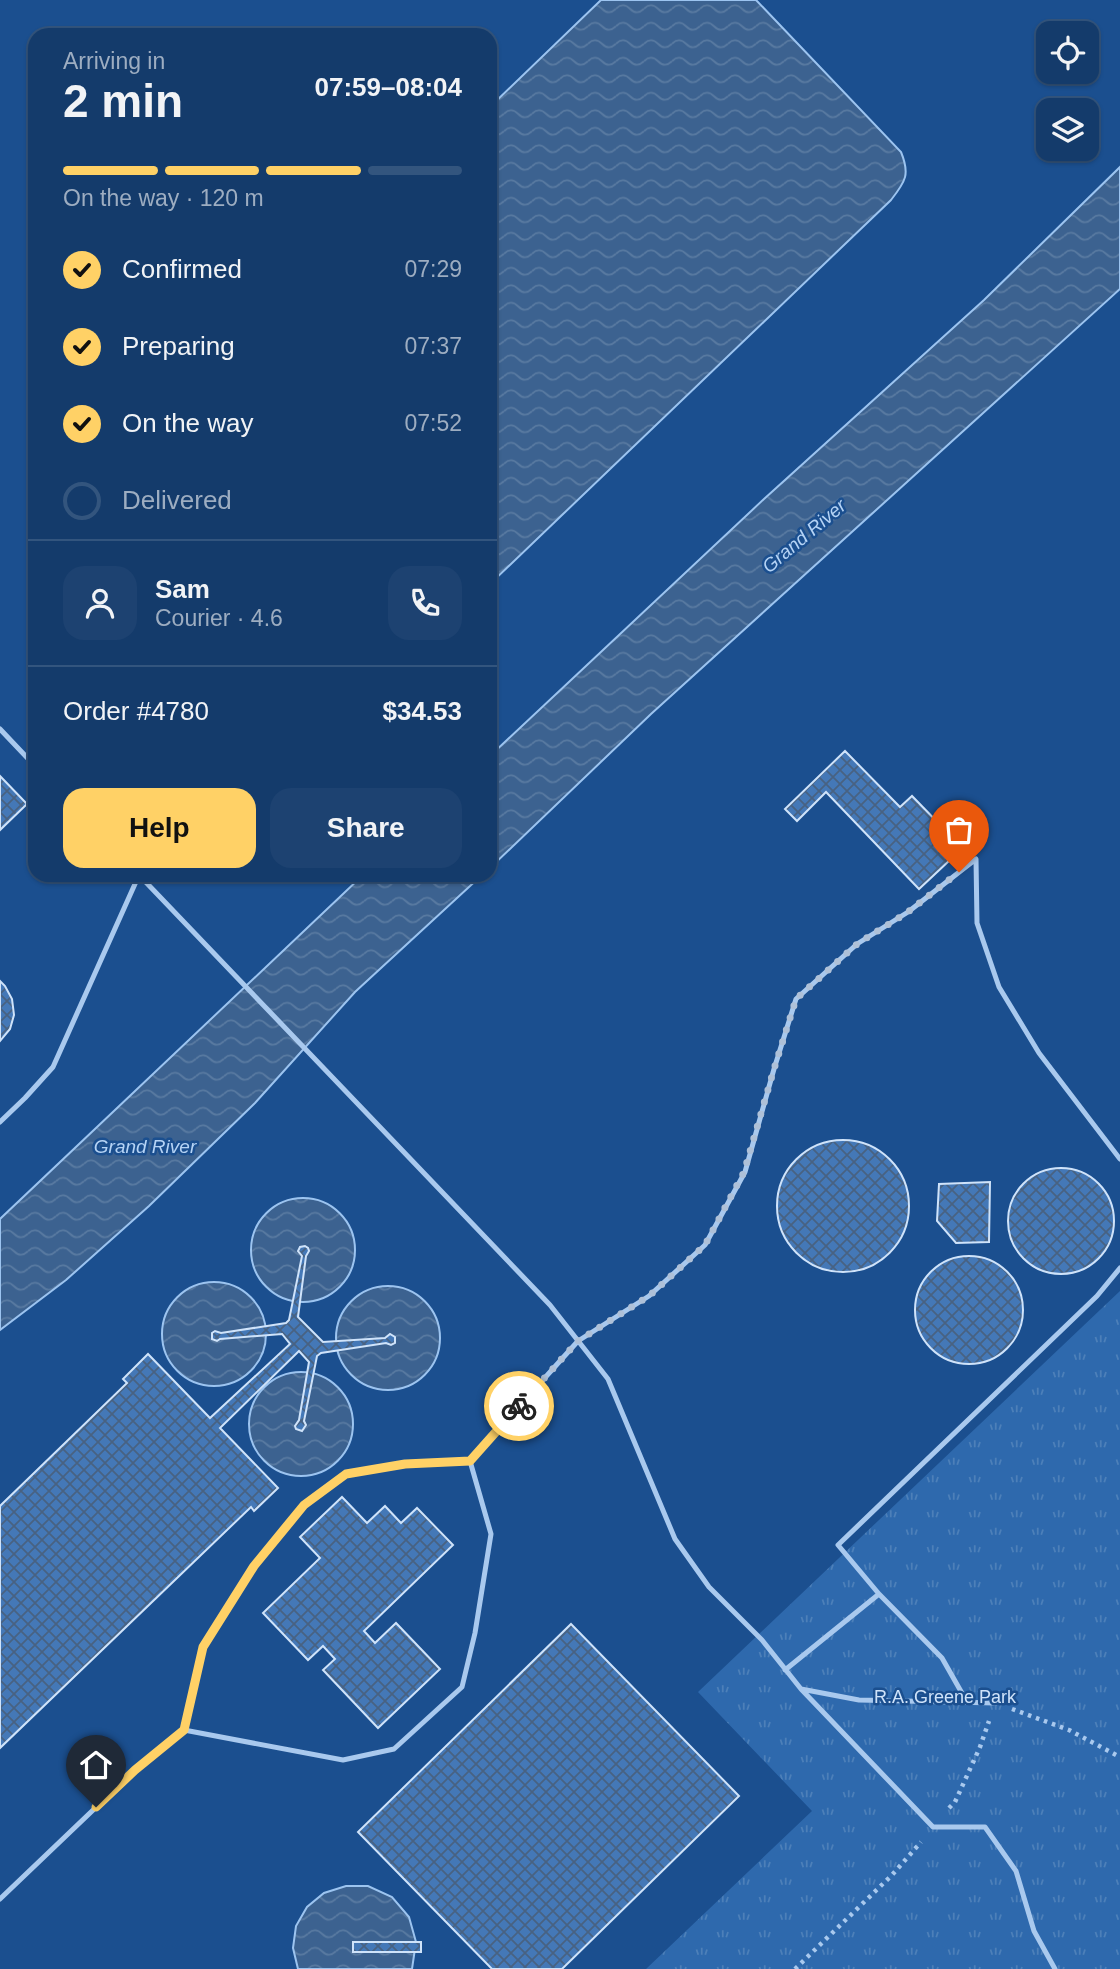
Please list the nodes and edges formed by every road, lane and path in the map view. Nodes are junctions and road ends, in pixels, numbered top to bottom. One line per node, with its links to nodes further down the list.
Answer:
1 (0, 729): 2 (lane)
2 (28, 759)
3 (136, 882): 5 (lane)
4 (146, 882): 8 (lane)
5 (0, 1122)
6 (1120, 1159): 8 (lane)
7 (1120, 1268): 10 (lane)
8 (578, 1341): 9 (lane); 11 (lane)
9 (470, 1461): 15 (lane); 15 (lane)
10 (879, 1594): 11 (lane); 13 (lane)
11 (785, 1670): 12 (lane)
12 (801, 1689): 13 (lane); 17 (lane)
13 (967, 1702): 14 (lane)
14 (996, 1703)
15 (184, 1730): 16 (lane)
16 (0, 1899)
17 (1055, 1969)

